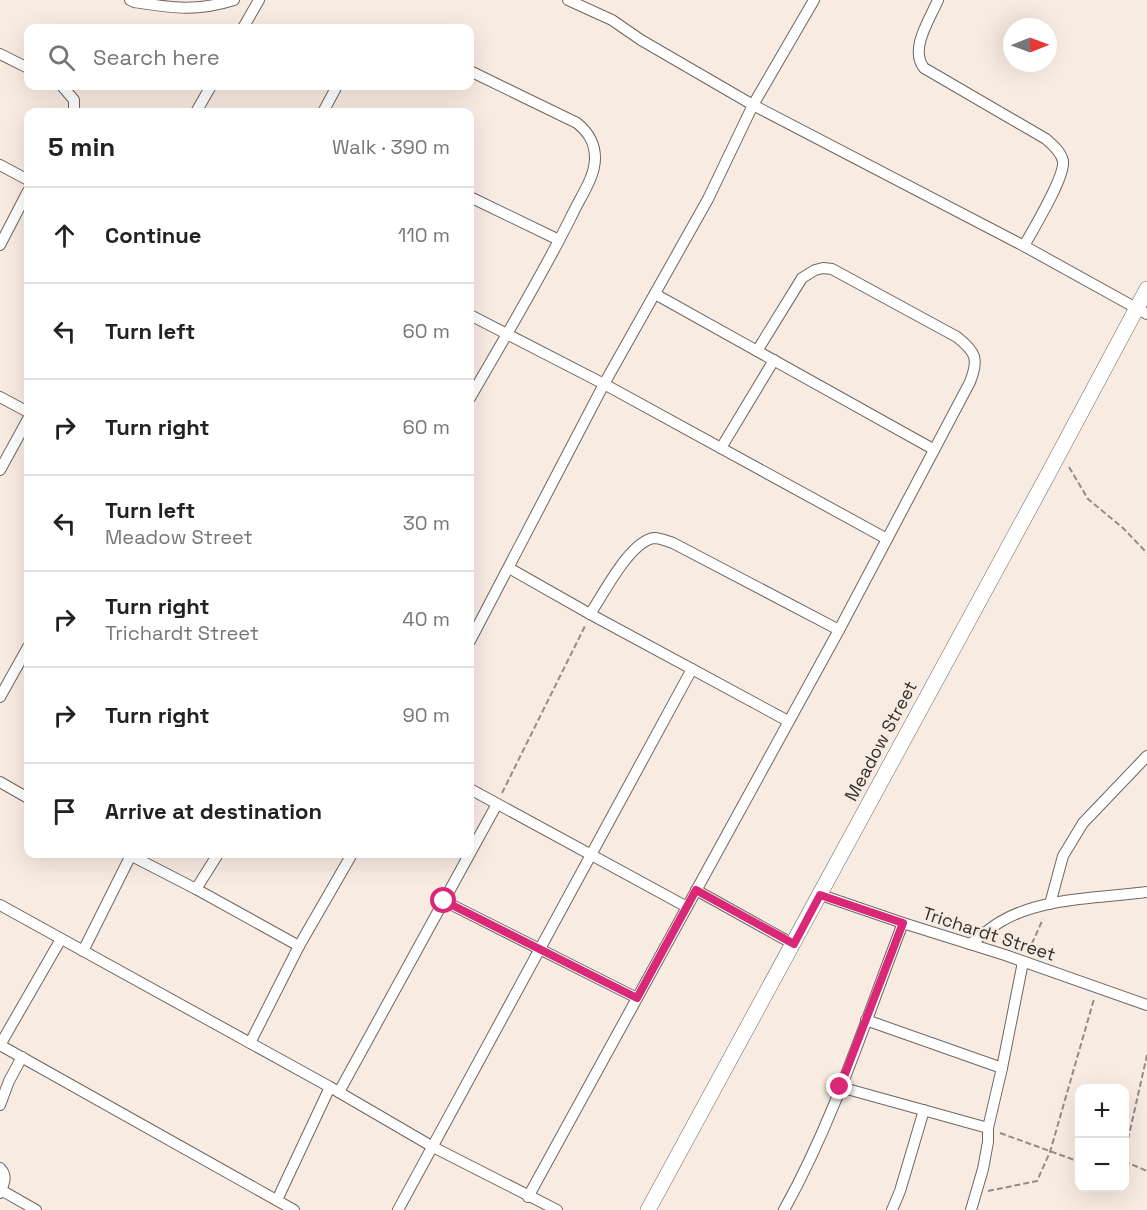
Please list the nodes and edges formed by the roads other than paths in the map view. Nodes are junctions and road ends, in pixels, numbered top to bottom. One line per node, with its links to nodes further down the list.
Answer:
1 (130, 0): 2 (street)
2 (234, 0)
3 (260, 0): 7 (street)
4 (568, 0): 14 (street)
5 (814, 0): 14 (street)
6 (938, 0): 24 (street)
7 (245, 24)
8 (0, 54): 9 (street)
9 (24, 66)
10 (474, 72): 22 (street)
11 (65, 90): 15 (street)
12 (209, 90): 16 (street)
13 (336, 90): 17 (street)
14 (753, 105): 24 (street); 26 (street)
15 (74, 108)
16 (198, 108)
17 (325, 108)
18 (0, 165): 19 (street)
19 (24, 178)
20 (24, 198): 23 (street)
21 (474, 199): 22 (street)
22 (559, 240): 29 (street)
23 (0, 245)
24 (1024, 246): 27 (street)
25 (1147, 289): 27 (street, Meadow Street)
26 (655, 294): 30 (street); 32 (street)
27 (1142, 311): 64 (street, Meadow Street)
28 (474, 317): 29 (street)
29 (507, 334): 32 (street); 33 (street)
30 (757, 351): 31 (street); 38 (street)
31 (774, 360): 37 (street); 38 (street)
32 (603, 384): 37 (street); 41 (street)
33 (474, 391)
34 (0, 397): 35 (street)
35 (24, 410)
36 (24, 426): 39 (street)
37 (721, 448): 40 (street)
38 (933, 449): 40 (street)
39 (0, 470)
40 (887, 539): 43 (street)
41 (509, 568): 42 (street); 44 (street)
42 (590, 614): 43 (street); 46 (street)
43 (839, 630): 48 (street)
44 (474, 634)
45 (24, 664): 47 (street)
46 (692, 669): 48 (street); 55 (street)
47 (0, 697)
48 (789, 721): 62 (street)
49 (1147, 756): 66 (street)
50 (0, 782): 52 (street)
51 (474, 791): 53 (street)
52 (24, 796)
53 (497, 804): 54 (street); 55 (street)
54 (474, 846)
55 (590, 856): 68 (street); 74 (street)
56 (128, 858): 75 (street)
57 (138, 858): 61 (street)
58 (215, 858): 61 (street)
59 (350, 858): 73 (street)
60 (467, 858): 65 (street)
61 (196, 889): 73 (street)
62 (696, 890): 68 (street); 71 (street)
63 (1147, 892): 66 (street)
64 (820, 895): 69 (street, Trichardt Street); 71 (street, Meadow Street)
65 (444, 901): 74 (street); 85 (street)
66 (1050, 904): 72 (street)
67 (0, 905): 70 (street)
68 (687, 907): 77 (street)
69 (903, 923): 72 (street, Trichardt Street); 79 (street)
70 (62, 939): 75 (street); 81 (street)
71 (794, 944): 98 (street, Meadow Street)
72 (970, 944): 76 (street, Trichardt Street)
73 (299, 946): 80 (street)
74 (538, 949): 77 (street); 89 (street)
75 (83, 951): 80 (street)
76 (1023, 962): 78 (street, Trichardt Street); 83 (street)
77 (637, 998): 92 (street)
78 (1147, 1005)
79 (866, 1020): 83 (street); 84 (street)
80 (250, 1043): 85 (street)
81 (0, 1045): 82 (street)
82 (22, 1057): 86 (street); 93 (street)
83 (1002, 1068): 88 (street)
84 (840, 1087): 87 (street); 99 (street)
85 (335, 1090): 89 (street); 93 (street)
86 (0, 1105)
87 (924, 1110): 88 (street); 100 (street)
88 (988, 1128): 101 (street)
89 (433, 1147): 92 (street); 96 (street)
90 (0, 1168): 91 (street)
91 (1, 1191): 94 (street)
92 (528, 1197): 97 (street)
93 (277, 1200): 95 (street)
94 (36, 1210)
95 (294, 1210)
96 (398, 1210)
97 (557, 1210)
98 (648, 1210)
99 (784, 1210)
100 (892, 1210)
101 (971, 1210)

